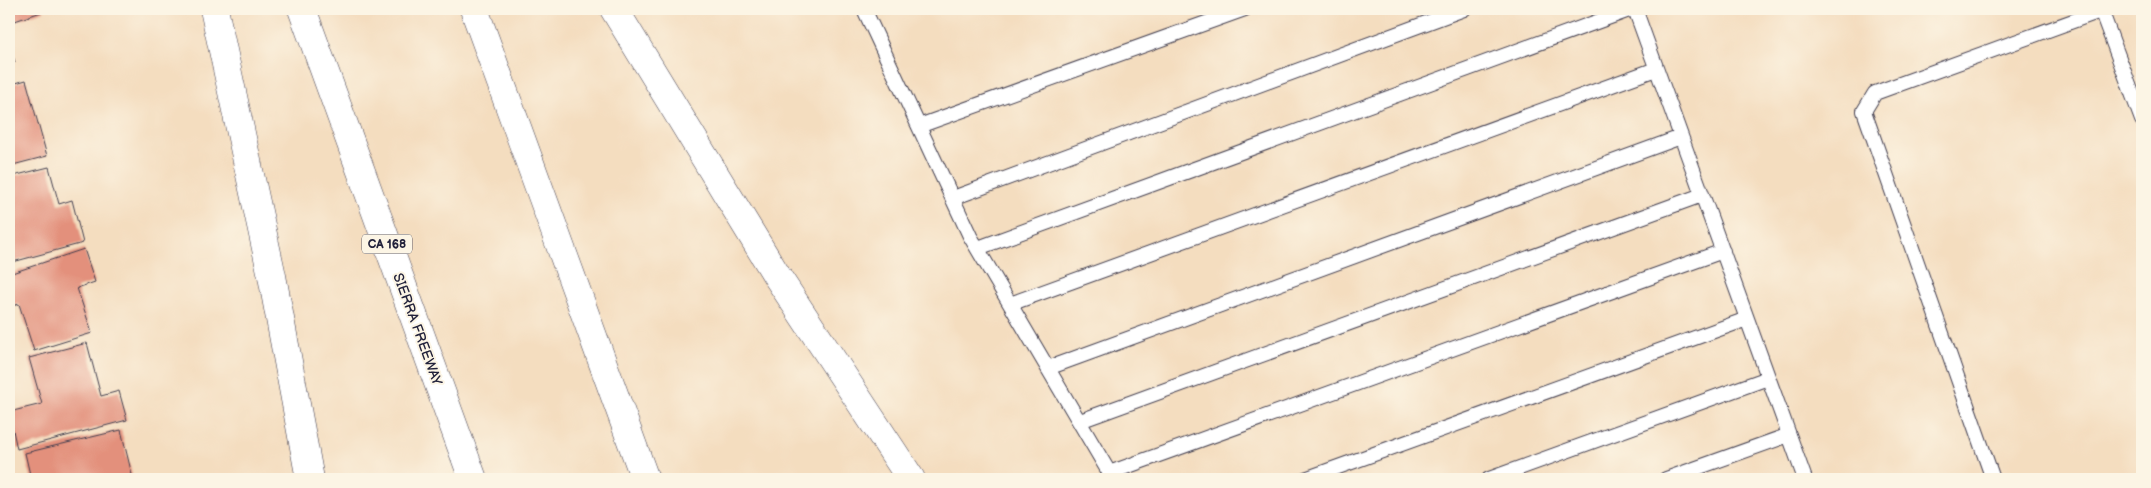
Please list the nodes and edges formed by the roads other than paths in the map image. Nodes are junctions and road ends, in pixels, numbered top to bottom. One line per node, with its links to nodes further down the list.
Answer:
1 (214, 9): 25 (highway)
2 (302, 9): 26 (highway, SIERRA FREEWAY / CA 168)
3 (474, 9): 27 (highway)
4 (614, 9): 28 (highway)
5 (864, 9): 12 (lane)
6 (1245, 9): 12 (lane)
7 (1464, 9): 15 (lane)
8 (1633, 9): 10 (lane); 16 (lane)
9 (2104, 10): 11 (lane); 33 (lane)
10 (1656, 68): 13 (lane); 18 (lane)
11 (2142, 120)
12 (919, 126): 15 (lane)
13 (1681, 137): 14 (lane); 20 (lane)
14 (1702, 195): 17 (lane); 22 (lane)
15 (953, 198): 16 (lane)
16 (978, 248): 18 (lane)
17 (1723, 251): 19 (lane); 24 (lane)
18 (1010, 304): 20 (lane)
19 (1747, 319): 21 (lane); 29 (lane)
20 (1048, 368): 22 (lane)
21 (1768, 378): 23 (lane); 30 (lane)
22 (1080, 421): 24 (lane)
23 (1789, 435): 31 (lane); 32 (lane)
24 (1111, 476)
25 (310, 479)
26 (473, 479)
27 (644, 479)
28 (911, 479)
29 (1305, 479)
30 (1489, 479)
31 (1666, 479)
32 (1805, 479)
33 (1992, 479)

